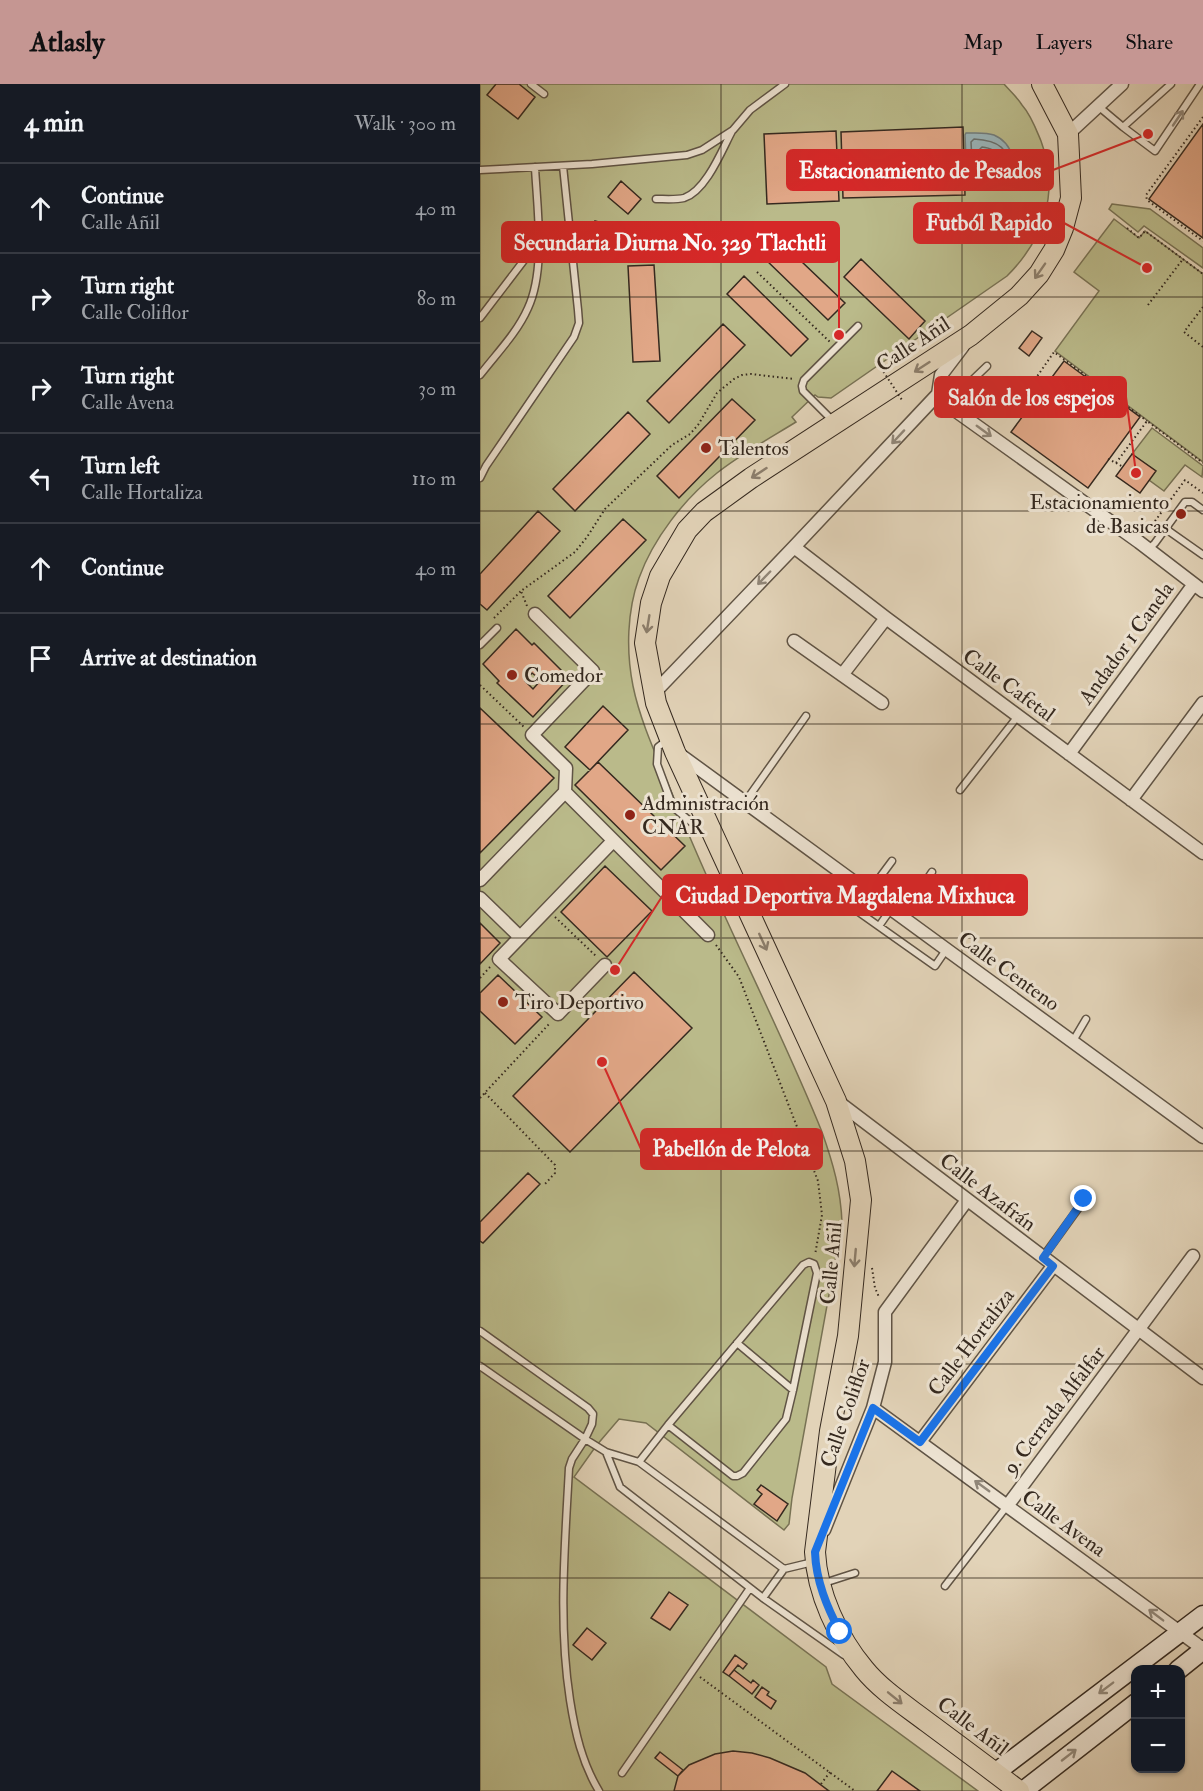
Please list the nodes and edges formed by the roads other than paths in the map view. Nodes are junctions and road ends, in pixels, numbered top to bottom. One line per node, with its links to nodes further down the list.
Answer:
1 (531, 84): 7 (lane)
2 (785, 84): 10 (lane)
3 (1042, 84): 11 (main road)
4 (1122, 84): 8 (street)
5 (1171, 84): 9 (lane)
6 (1200, 84): 9 (lane, one-way to 6)
7 (544, 94)
8 (1098, 105): 9 (lane); 11 (street)
9 (1123, 127)
10 (733, 130): 12 (lane); 15 (lane)
11 (1068, 134): 19 (main road, one-way to 19)
12 (563, 166): 13 (lane); 25 (lane)
13 (535, 167): 14 (lane); 16 (lane)
14 (480, 170)
15 (656, 199)
16 (539, 241): 17 (lane); 21 (lane)
17 (480, 318)
18 (858, 326): 24 (lane)
19 (971, 335): 22 (street, Calle Añil); 24 (main road, Calle Añil, one-way to 24)
20 (987, 366): 23 (lane)
21 (480, 375)
22 (938, 394): 23 (street); 28 (street, Calle Añil, one-way to 28)
23 (949, 406): 29 (street, one-way to 29)
24 (835, 423): 38 (main road, Calle Añil, one-way to 38)
25 (480, 478)
26 (1203, 510): 27 (lane)
27 (1166, 529): 29 (lane); 30 (lane)
28 (794, 548): 33 (street, Calle Cafetal); 38 (street, Calle Añil, one-way to 38)
29 (1148, 549): 31 (street)
30 (1203, 555)
31 (1198, 587): 44 (street, Andador 1 Canela)
32 (535, 614): 46 (street)
33 (886, 618): 37 (street); 42 (street, Calle Cafetal)
34 (497, 628): 36 (lane)
35 (794, 641): 37 (street)
36 (480, 645)
37 (842, 675): 39 (street)
38 (654, 693): 43 (main road, Calle Añil)
39 (882, 703)
40 (1203, 703): 47 (street)
41 (806, 716): 48 (lane)
42 (1018, 716): 44 (street, Calle Cafetal); 45 (lane)
43 (672, 745): 48 (street, Calle Centeno); 66 (main road, Calle Añil, one-way to 66)
44 (1069, 754): 47 (street, Calle Cafetal)
45 (960, 790)
46 (565, 792): 49 (street); 54 (street)
47 (1131, 800): 50 (street, Calle Cafetal)
48 (744, 802): 52 (street, Calle Centeno)
49 (613, 841): 60 (street); 61 (street)
50 (1202, 848)
51 (892, 861): 55 (lane)
52 (841, 872): 55 (street, Calle Centeno); 59 (lane)
53 (932, 872): 58 (lane)
54 (480, 880)
55 (869, 893): 57 (street, Calle Centeno)
56 (480, 898): 61 (street)
57 (891, 909): 58 (street, Calle Centeno); 59 (lane)
58 (902, 917): 62 (street, Calle Centeno)
59 (879, 926): 62 (lane)
60 (708, 935)
61 (520, 937): 63 (street)
62 (946, 950): 65 (street, Calle Centeno)
63 (605, 965)
64 (1086, 1019): 65 (lane)
65 (1072, 1041): 67 (street, Calle Centeno)
66 (836, 1101): 69 (street, Calle Azafrán); 86 (main road, Calle Añil, one-way to 86)
67 (1203, 1137)
68 (1084, 1199): 71 (lane)
69 (967, 1200): 71 (street, Calle Azafrán); 79 (street, Calle Coliflor)
70 (1193, 1256): 73 (street, 9. Cerrada Alfalfar)
71 (1043, 1258): 72 (street, Calle Azafrán)
72 (1053, 1266): 73 (street, Calle Azafrán); 82 (street, Calle Hortaliza)
73 (1137, 1330): 77 (street, Calle Azafrán); 85 (street, 9. Cerrada Alfalfar)
74 (480, 1331): 81 (lane)
75 (737, 1343): 78 (lane); 78 (lane); 80 (lane)
76 (480, 1366): 81 (lane)
77 (1203, 1378)
78 (793, 1390): 80 (lane)
79 (873, 1408): 82 (street, Calle Avena); 86 (street, Calle Coliflor)
80 (668, 1425): 84 (lane)
81 (585, 1439): 83 (lane); 101 (lane)
82 (920, 1442): 85 (street, Calle Avena, one-way to 82)
83 (606, 1452): 84 (lane); 91 (lane)
84 (639, 1462): 87 (lane)
85 (1008, 1505): 90 (lane, 9. Cerrada Alfalfar); 94 (street, Calle Avena, one-way to 85)
86 (815, 1557): 87 (lane); 89 (main road, Calle Añil)
87 (784, 1569): 92 (lane)
88 (855, 1573): 89 (lane)
89 (821, 1584): 97 (main road, Calle Añil)
90 (945, 1586)
91 (750, 1588): 92 (lane); 99 (lane)
92 (763, 1598): 97 (lane)
93 (1203, 1615): 94 (street)
94 (1179, 1632): 95 (street, Calle Avena); 100 (street, one-way to 100)
95 (1203, 1650): 96 (street)
96 (1184, 1665)
97 (863, 1669): 100 (main road, Calle Añil, one-way to 100)
98 (1131, 1707): 102 (street, one-way to 98)
99 (622, 1773)
100 (995, 1773): 102 (main road, Calle Añil)
101 (599, 1791)
102 (1021, 1791)

